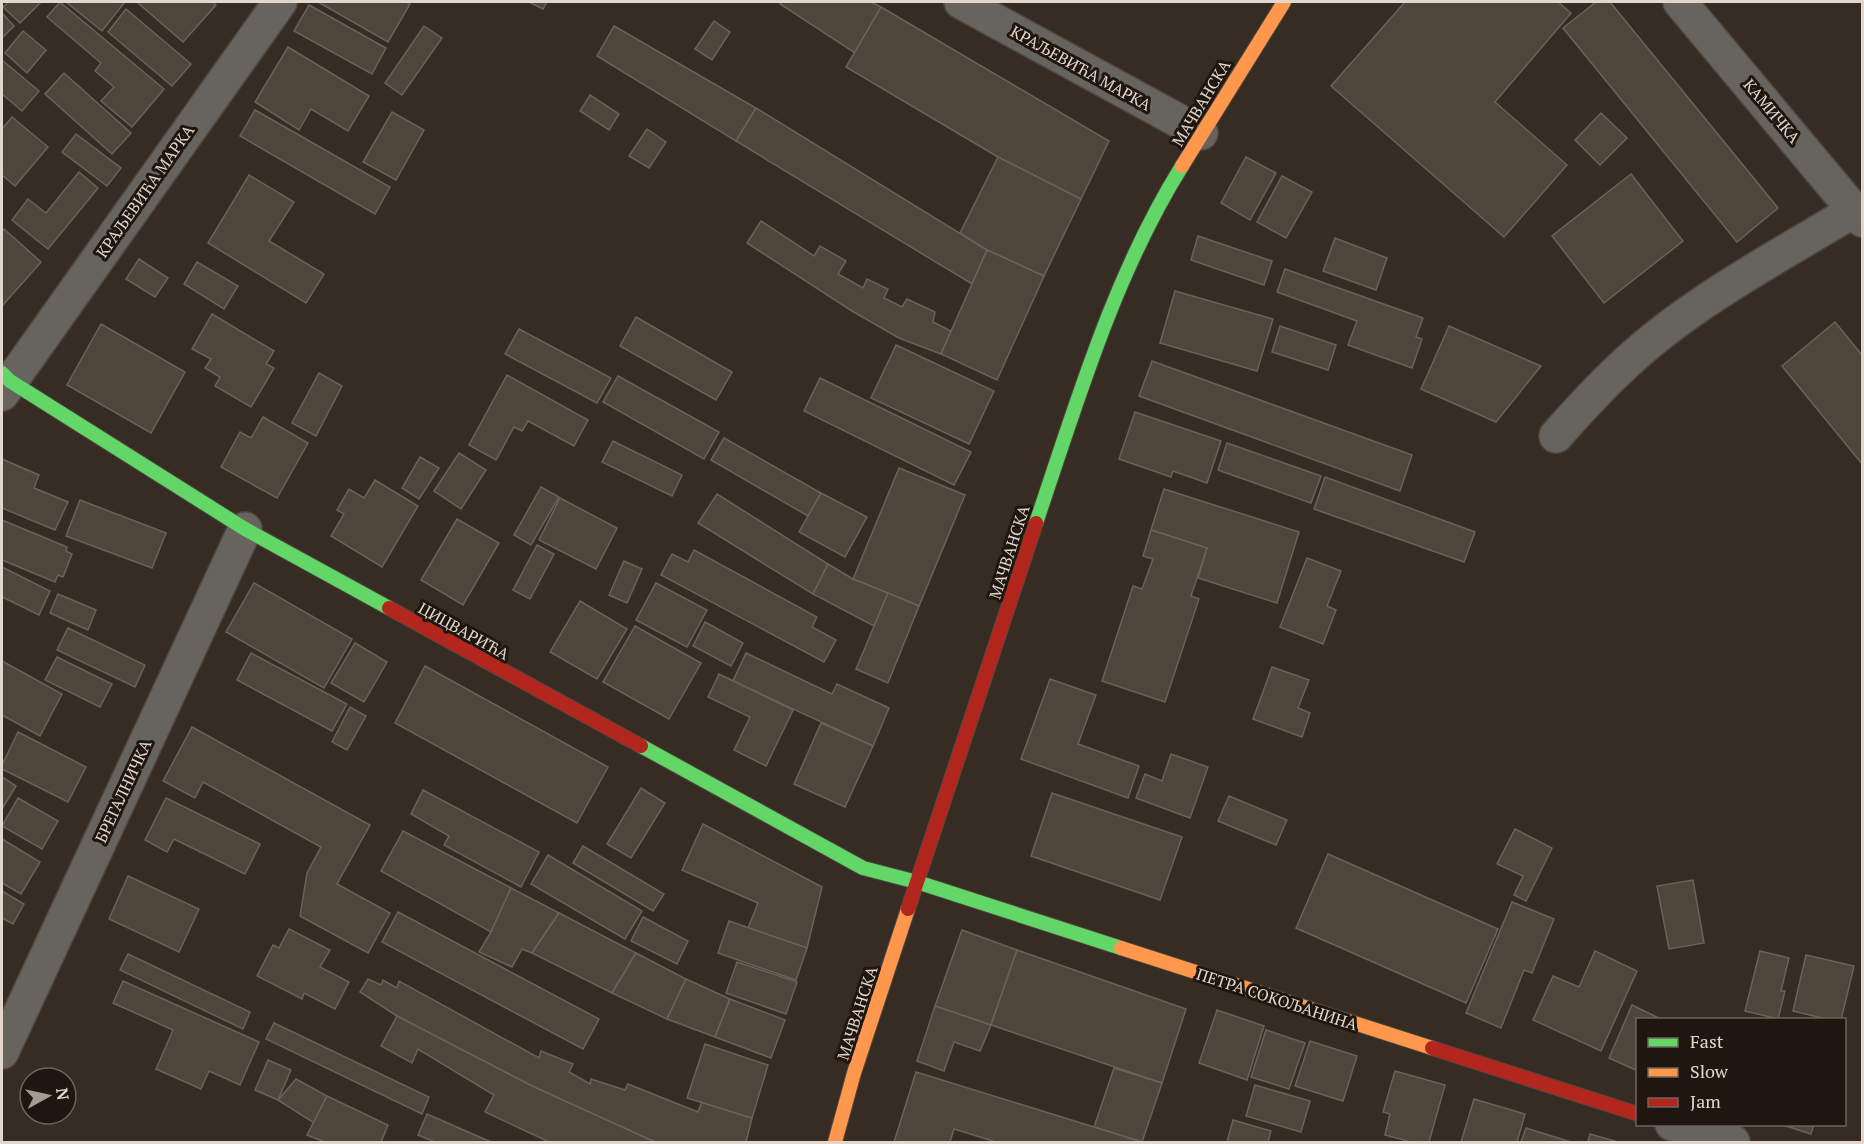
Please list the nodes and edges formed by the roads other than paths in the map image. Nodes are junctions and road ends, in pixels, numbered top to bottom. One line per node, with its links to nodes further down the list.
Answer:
1 (280, 2): 7 (street, КРАЉЕВИЋА МАРКА)
2 (962, 2): 5 (street, КРАЉЕВИЋА МАРКА)
3 (1284, 2): 5 (street, МАЧВАНСКА)
4 (1680, 2): 6 (street, КАМИЧКА)
5 (1201, 133): 10 (street, МАЧВАНСКА)
6 (1859, 215): 8 (street)
7 (4, 383): 9 (street, ЦИЦВАРИЋА)
8 (1556, 436)
9 (244, 529): 10 (street, ЦИЦВАРИЋА); 11 (street, БРЕГАЛНИЧКА)
10 (916, 882): 12 (street, ПЕТРА СОКОЉАНИНА); 15 (street, МАЧВАНСКА)
11 (2, 1052)
12 (1636, 1113)
13 (1675, 1126): 14 (street)
14 (1720, 1141)
15 (835, 1143)

